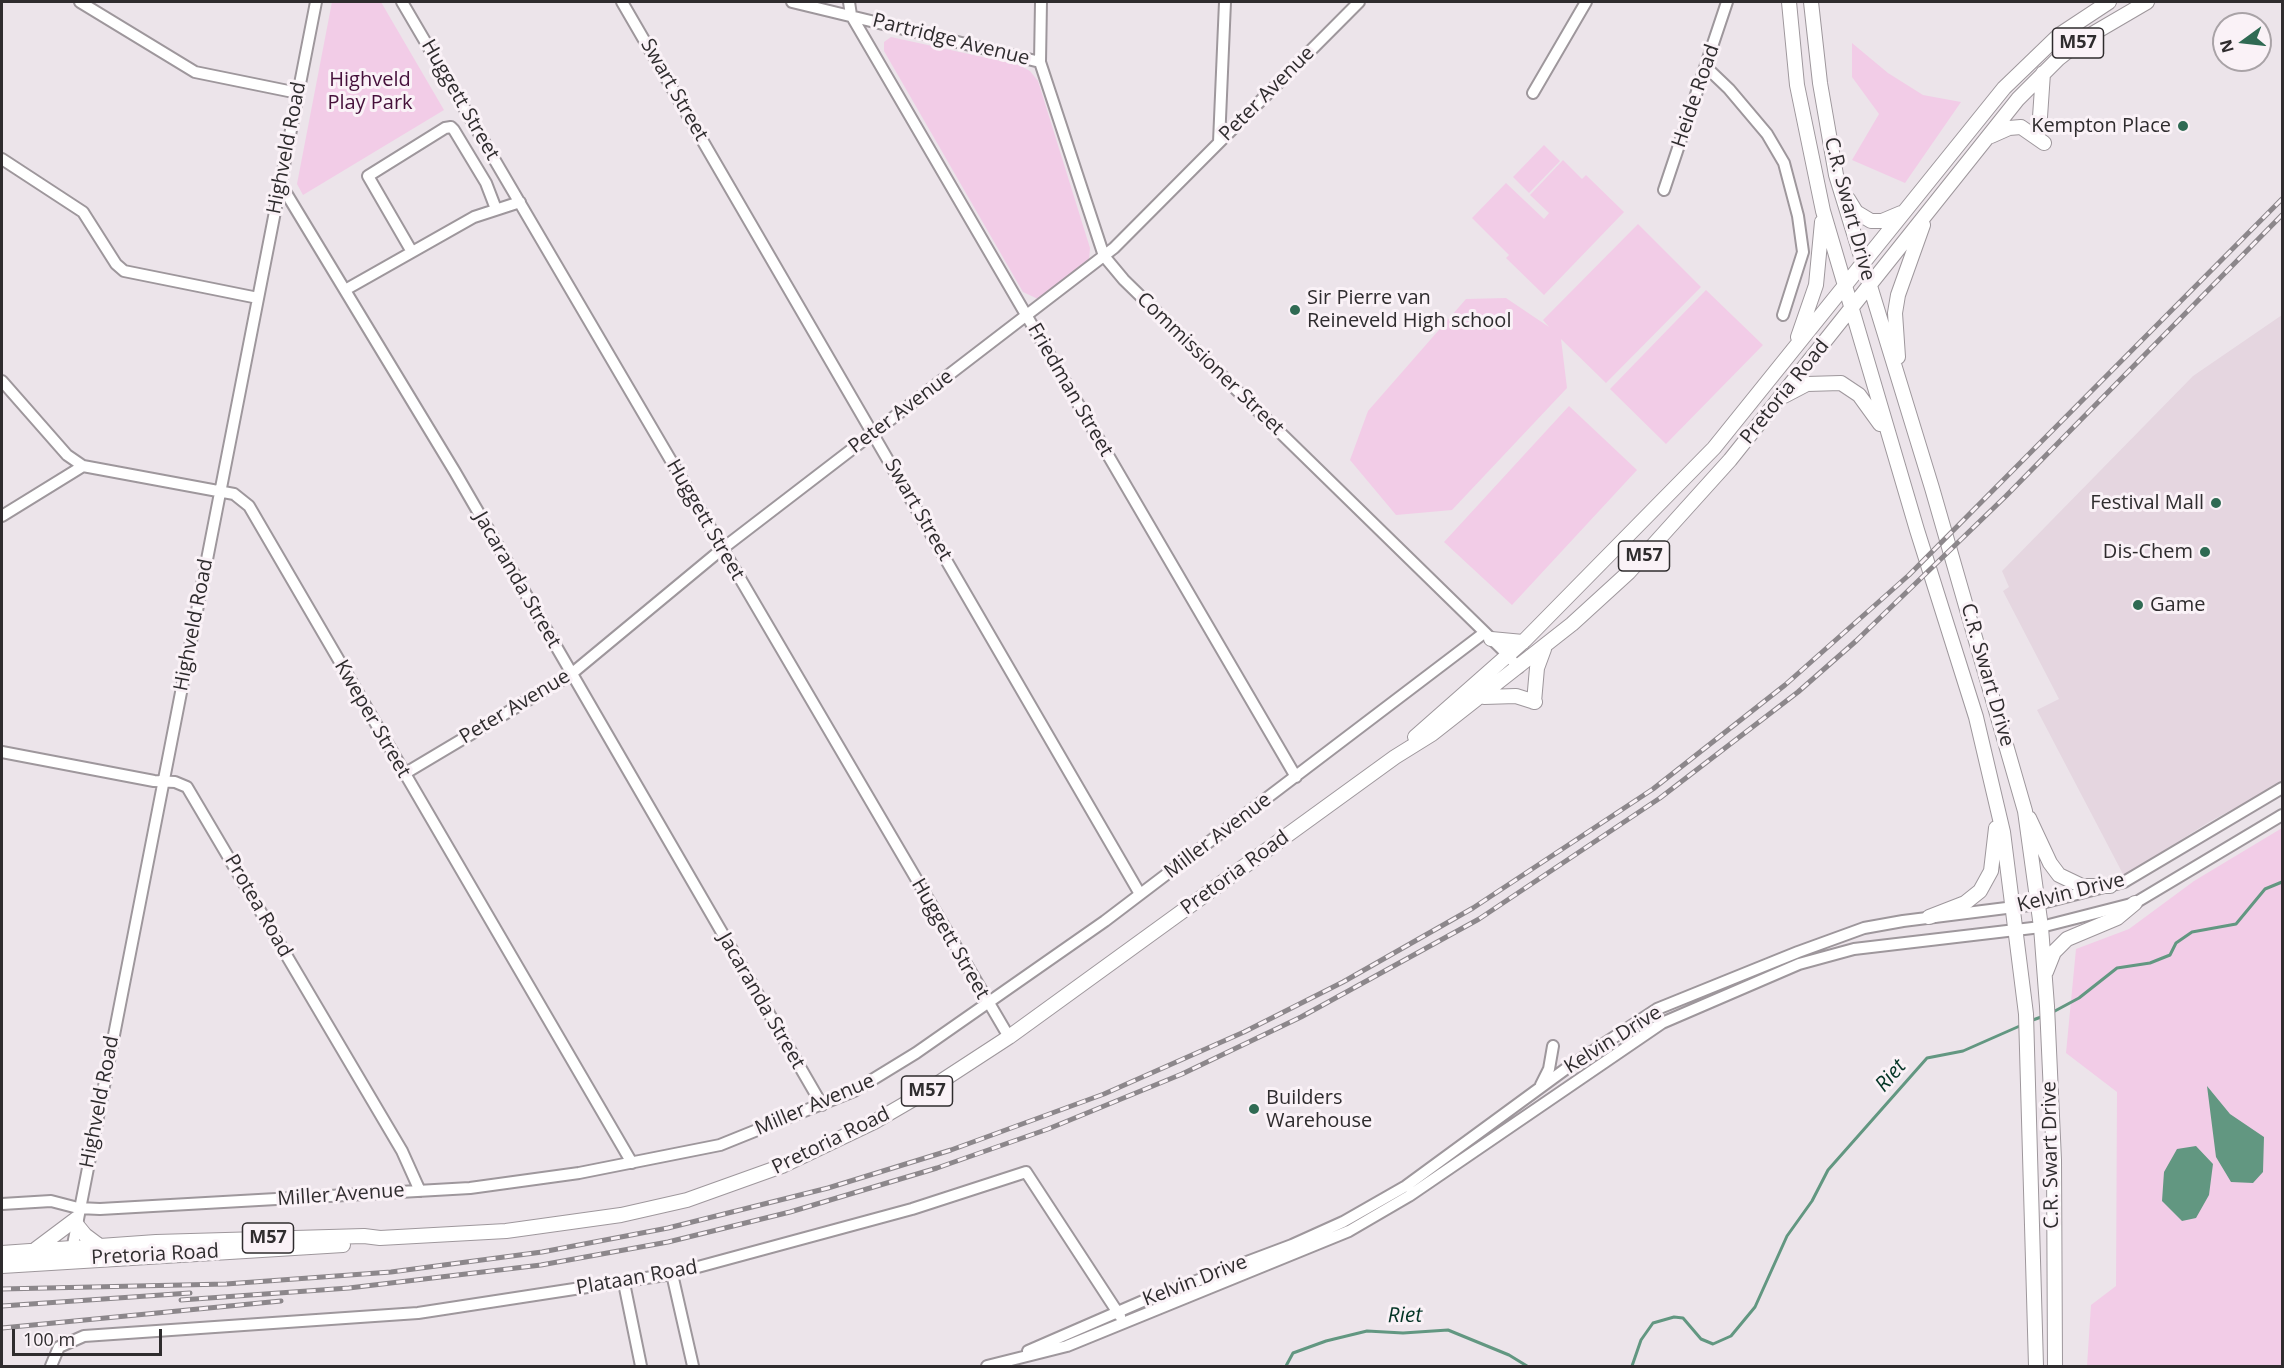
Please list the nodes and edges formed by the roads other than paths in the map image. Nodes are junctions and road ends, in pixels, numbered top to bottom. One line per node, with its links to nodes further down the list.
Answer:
1 (80, 2): 20 (street)
2 (316, 2): 20 (street, Highveld Road)
3 (402, 2): 30 (street, Huggett Street)
4 (622, 2): 49 (street, Swart Street)
5 (792, 2): 16 (street, Partridge Avenue)
6 (849, 2): 16 (street, Friedman Street)
7 (1041, 2): 17 (street, Commissioner Street)
8 (1225, 2): 24 (street)
9 (1359, 2): 24 (street, Peter Avenue)
10 (1586, 2): 21 (street)
11 (1727, 2): 18 (street, Heide Road)
12 (1789, 2): 33 (main road, C.R. Swart Drive)
13 (1811, 2): 27 (main road, C.R. Swart Drive)
14 (2109, 2): 34 (main road, Pretoria Road / M57)
15 (2147, 2): 19 (main road, Pretoria Road / M57)
16 (851, 15): 17 (street, Partridge Avenue); 44 (street, Friedman Street)
17 (1040, 62): 36 (street, Commissioner Street)
18 (1706, 67): 29 (street, Heide Road); 43 (street)
19 (2043, 73): 22 (main road); 23 (main road, Pretoria Road / M57)
20 (298, 93): 28 (street, Highveld Road)
21 (1533, 93)
22 (2040, 117)
23 (1989, 136): 25 (main road); 32 (main road, Pretoria Road / M57)
24 (1219, 142): 36 (street, Peter Avenue)
25 (2044, 143)
26 (2, 159): 41 (street)
27 (1836, 175): 34 (main road); 37 (main road, C.R. Swart Drive)
28 (280, 183): 40 (street, Jacaranda Street); 41 (street, Highveld Road)
29 (1664, 190)
30 (520, 202): 31 (street); 54 (street, Huggett Street)
31 (496, 209): 35 (street); 35 (street)
32 (1929, 209): 38 (main road, Pretoria Road / M57); 47 (main road)
33 (1823, 211): 39 (main road, C.R. Swart Drive); 45 (main road)
34 (1906, 211): 37 (main road, Pretoria Road / M57)
35 (412, 252): 40 (street)
36 (1104, 256): 44 (street, Peter Avenue); 55 (street, Commissioner Street)
37 (1862, 264): 38 (main road, C.R. Swart Drive); 39 (main road, Pretoria Road / M57)
38 (1869, 286): 42 (main road, Pretoria Road / M57); 47 (main road, C.R. Swart Drive)
39 (1844, 288): 42 (main road, C.R. Swart Drive); 45 (main road, Pretoria Road / M57)
40 (345, 290): 60 (street, Jacaranda Street)
41 (258, 298): 52 (street, Highveld Road)
42 (1851, 310): 48 (main road, Pretoria Road / M57); 50 (main road, C.R. Swart Drive)
43 (1783, 315)
44 (1027, 317): 49 (street, Peter Avenue); 65 (street, Friedman Street)
45 (1794, 347): 56 (main road, Pretoria Road / M57)
46 (2, 381): 51 (street)
47 (1902, 394): 69 (main road, C.R. Swart Drive)
48 (1778, 399): 50 (main road); 57 (main road, Pretoria Road / M57)
49 (873, 433): 54 (street, Peter Avenue); 72 (street, Swart Street)
50 (1890, 439): 67 (main road, C.R. Swart Drive)
51 (83, 466): 52 (street, Kweper Street); 53 (street)
52 (221, 490): 64 (street, Kweper Street); 66 (street, Highveld Road)
53 (2, 516)
54 (722, 549): 60 (street, Peter Avenue); 80 (street, Huggett Street)
55 (1488, 636): 56 (main road); 58 (street, Commissioner Street); 65 (street, Miller Avenue / M57)
56 (1523, 642): 58 (main road, Pretoria Road / M57)
57 (1544, 647): 59 (main road, Pretoria Road / M57); 61 (main road)
58 (1508, 655): 59 (street, Commissioner Street); 63 (main road, Pretoria Road / M57)
59 (1518, 668): 61 (main road, Pretoria Road / M57)
60 (570, 675): 64 (street, Peter Avenue); 84 (street, Jacaranda Street)
61 (1482, 697): 63 (main road, Pretoria Road / M57)
62 (2, 752): 66 (street, Protea Road)
63 (1395, 757): 81 (main road, Pretoria Road / M57)
64 (404, 774): 85 (street, Kweper Street)
65 (1296, 777): 72 (street, Miller Avenue / M57)
66 (163, 782): 86 (street, Protea Road); 88 (street, Highveld Road)
67 (1994, 785): 75 (main road, C.R. Swart Drive); 76 (main road)
68 (2283, 788): 71 (street, Kelvin Drive)
69 (2025, 810): 71 (main road); 74 (main road, C.R. Swart Drive)
70 (2283, 815): 73 (street, Kelvin Drive)
71 (2110, 886): 74 (street, Kelvin Drive)
72 (1140, 894): 80 (street, Miller Avenue / M57)
73 (2135, 903): 77 (street, Kelvin Drive); 79 (main road)
74 (2038, 904): 75 (street, Kelvin Drive); 77 (main road, C.R. Swart Drive)
75 (2014, 908): 76 (street, Kelvin Drive); 78 (main road, C.R. Swart Drive)
76 (1929, 917): 83 (street, Kelvin Drive)
77 (2041, 927): 78 (street, Kelvin Drive); 79 (main road, C.R. Swart Drive)
78 (2017, 930): 98 (street, Kelvin Drive); 104 (main road, C.R. Swart Drive)
79 (2045, 975): 105 (main road, C.R. Swart Drive)
80 (988, 1005): 81 (street, Huggett Street); 84 (street, Miller Avenue / M57)
81 (1009, 1037): 89 (main road, Pretoria Road / M57)
82 (1552, 1046): 83 (street)
83 (1540, 1088): 97 (street, Kelvin Drive)
84 (822, 1105): 85 (street, Miller Avenue / M57)
85 (632, 1163): 86 (street, Miller Avenue / M57)
86 (420, 1191): 88 (street, Miller Avenue / M57)
87 (2, 1204): 88 (street, M57)
88 (77, 1217): 90 (main road); 91 (main road); 93 (street, Highveld Road)
89 (380, 1238): 90 (main road, Pretoria Road / M57); 93 (main road, Pretoria Road / M57)
90 (101, 1247): 93 (main road, Pretoria Road / M57)
91 (34, 1250): 92 (main road, Pretoria Road / M57); 93 (main road, Pretoria Road / M57)
92 (2, 1253)
93 (71, 1254): 94 (main road, Pretoria Road / M57)
94 (2, 1266)
95 (672, 1274): 96 (street, Plataan Road); 97 (street, Plataan Road); 102 (street)
96 (624, 1283): 100 (street, Plataan Road); 101 (street)
97 (1117, 1312): 98 (street, Plataan Road); 99 (street, Kelvin Drive)
98 (1124, 1323): 99 (street, Kelvin Drive)
99 (1005, 1361): 103 (street)
100 (51, 1366)
101 (641, 1366)
102 (693, 1366)
103 (987, 1366)
104 (2036, 1366)
105 (2055, 1366)

